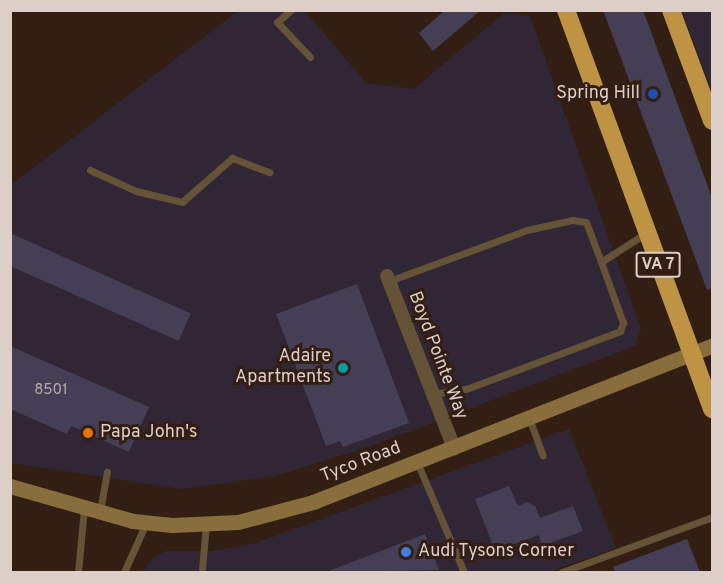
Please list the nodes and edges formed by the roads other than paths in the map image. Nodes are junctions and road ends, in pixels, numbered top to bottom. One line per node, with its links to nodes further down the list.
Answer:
1 (291, 10): 4 (lane)
2 (566, 10): 9 (highway, VA 7)
3 (671, 10): 5 (highway)
4 (310, 57)
5 (707, 88): 6 (highway)
6 (712, 121)
7 (90, 170): 8 (lane)
8 (269, 172)
9 (646, 233): 10 (lane); 13 (highway, VA 7)
10 (601, 262): 11 (lane); 14 (lane)
11 (388, 279): 14 (street, Boyd Pointe Way)
12 (712, 346): 13 (street, Tyco Road)
13 (692, 355): 15 (highway, VA 7); 16 (street, Tyco Road)
14 (433, 394): 17 (street, Boyd Pointe Way)
15 (712, 409)
16 (529, 418): 17 (street, Tyco Road); 18 (lane)
17 (454, 448): 19 (street, Tyco Road)
18 (543, 456)
19 (417, 462): 26 (street, Tyco Road); 30 (lane)
20 (107, 472): 23 (lane)
21 (10, 486): 22 (street, Tyco Road)
22 (84, 509): 23 (street, Tyco Road); 28 (lane)
23 (100, 514): 25 (street, Tyco Road)
24 (712, 517): 31 (lane)
25 (146, 522): 26 (street, Tyco Road); 29 (lane)
26 (206, 525): 27 (lane)
27 (202, 569)
28 (78, 573)
29 (124, 573)
30 (464, 573)
31 (562, 573)

